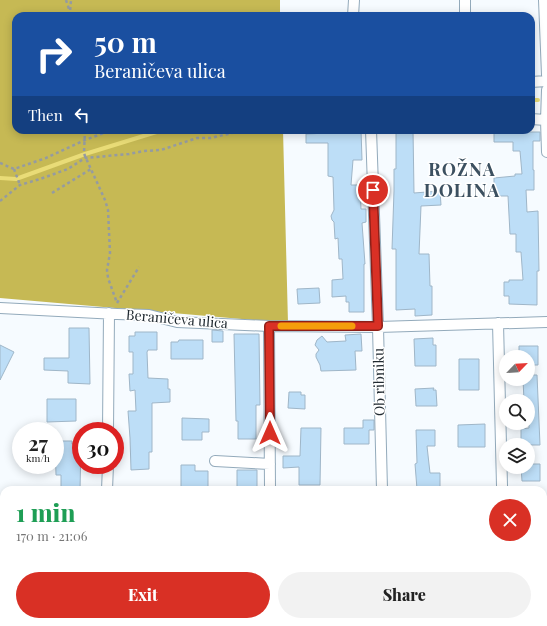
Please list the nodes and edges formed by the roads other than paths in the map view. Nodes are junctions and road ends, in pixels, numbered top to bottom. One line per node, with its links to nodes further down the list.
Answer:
1 (354, 0): 4 (street)
2 (465, 0): 5 (street)
3 (544, 0): 6 (street)
4 (353, 12)
5 (465, 12)
6 (547, 75)
7 (547, 81): 8 (street)
8 (535, 82)
9 (547, 90): 11 (street)
10 (535, 119): 11 (street)
11 (546, 120): 13 (street)
12 (371, 134): 19 (street, Ob ribniku)
13 (547, 152)
14 (0, 308): 15 (street, Beraničeva ulica)
15 (113, 314): 18 (street, Beraničeva ulica); 20 (street)
16 (547, 322): 17 (street, Beraničeva ulica)
17 (498, 323): 19 (street, Beraničeva ulica); 27 (street)
18 (269, 326): 19 (street, Beraničeva ulica); 22 (street)
19 (378, 326): 26 (street, Ob ribniku)
20 (108, 422)
21 (215, 461): 22 (street)
22 (270, 464): 25 (street)
23 (108, 474): 24 (street)
24 (108, 486)
25 (270, 486)
26 (382, 486)
27 (502, 486)

